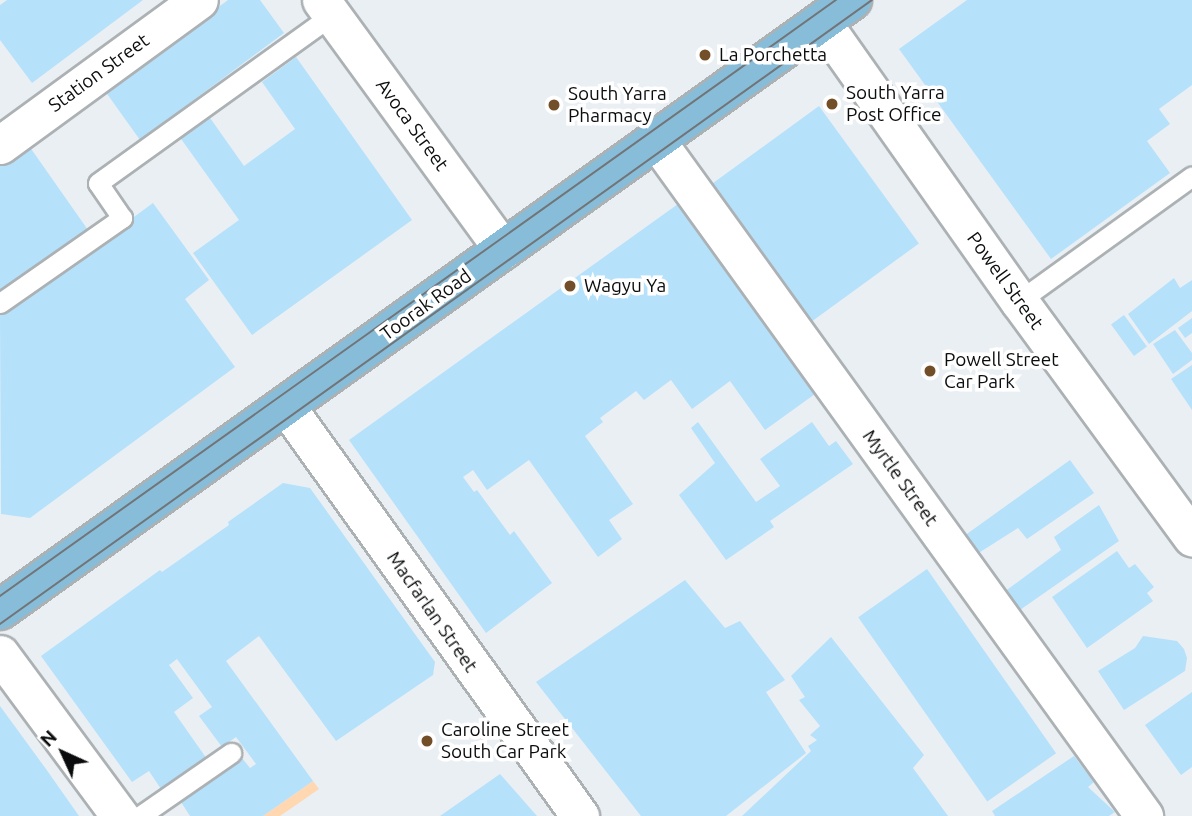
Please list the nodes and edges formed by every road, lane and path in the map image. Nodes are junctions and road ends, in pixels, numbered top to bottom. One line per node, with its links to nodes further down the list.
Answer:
1 (199, 0): 6 (street, Station Street)
2 (852, 0): 4 (main road, Toorak Road)
3 (326, 7): 8 (street, Avoca Street); 10 (lane)
4 (821, 22): 5 (main road, Toorak Road); 9 (street, Powell Street)
5 (656, 140): 8 (main road, Toorak Road); 19 (street, Myrtle Street)
6 (0, 145)
7 (1192, 176): 9 (lane)
8 (503, 250): 11 (main road, Toorak Road)
9 (1019, 301): 12 (street, Powell Street)
10 (0, 303)
11 (286, 406): 13 (main road, Toorak Road); 18 (street, Macfarlan Street)
12 (1192, 537)
13 (3, 601)
14 (0, 653): 16 (street)
15 (232, 752): 17 (lane)
16 (120, 816)
17 (140, 816)
18 (580, 816)
19 (1144, 816)

